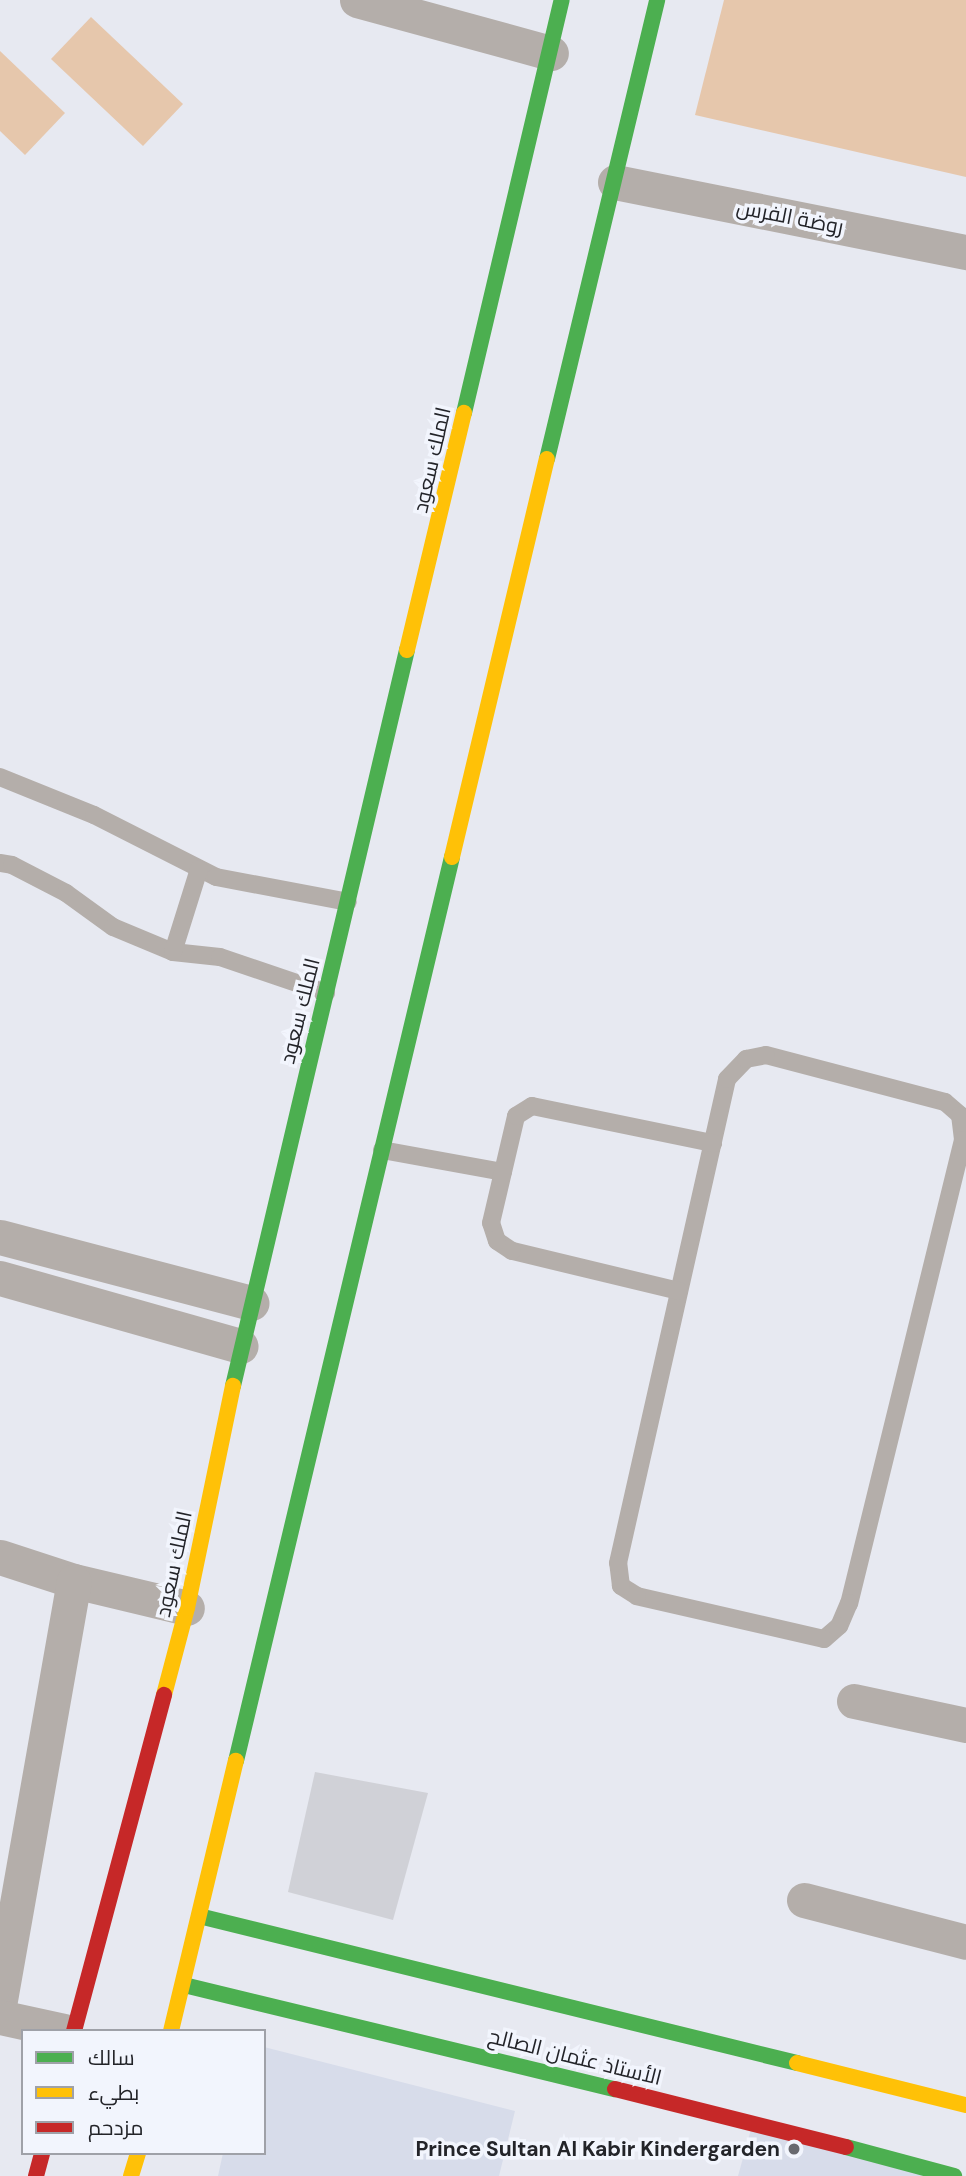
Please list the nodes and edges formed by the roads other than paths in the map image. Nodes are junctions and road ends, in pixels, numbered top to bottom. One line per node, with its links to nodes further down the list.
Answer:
1 (357, 0): 4 (street)
2 (562, 0): 4 (main road, الملك سعود)
3 (657, 0): 5 (main road)
4 (551, 52): 10 (main road, الملك سعود)
5 (615, 182): 6 (street, روضة الفرس); 14 (main road)
6 (966, 252)
7 (0, 777): 9 (lane)
8 (0, 863): 11 (lane)
9 (199, 869): 10 (lane); 11 (lane)
10 (348, 902): 12 (main road, الملك سعود)
11 (173, 952): 12 (lane)
12 (326, 993): 19 (main road, الملك سعود)
13 (713, 1143): 15 (lane); 18 (lane); 18 (lane)
14 (382, 1150): 15 (lane); 27 (main road)
15 (503, 1172): 18 (lane)
16 (0, 1237): 19 (street)
17 (0, 1278): 20 (street)
18 (679, 1291)
19 (251, 1303): 20 (main road, الملك سعود)
20 (241, 1346): 23 (main road, الملك سعود)
21 (0, 1557): 22 (street)
22 (75, 1580): 23 (street); 30 (street)
23 (187, 1608): 33 (main road, الملك سعود)
24 (854, 1701): 25 (street)
25 (966, 1725)
26 (804, 1900): 28 (street)
27 (199, 1916): 29 (main road); 35 (main road)
28 (966, 1942)
29 (184, 1985): 34 (main road); 40 (main road, الأستاذ عثمان الصالح)
30 (0, 2000)
31 (0, 2017): 32 (street)
32 (55, 2029)
33 (75, 2029)
34 (172, 2029)
35 (966, 2105)
36 (41, 2155): 38 (main road)
37 (137, 2155): 39 (main road)
38 (36, 2176)
39 (131, 2176)
40 (954, 2176)

